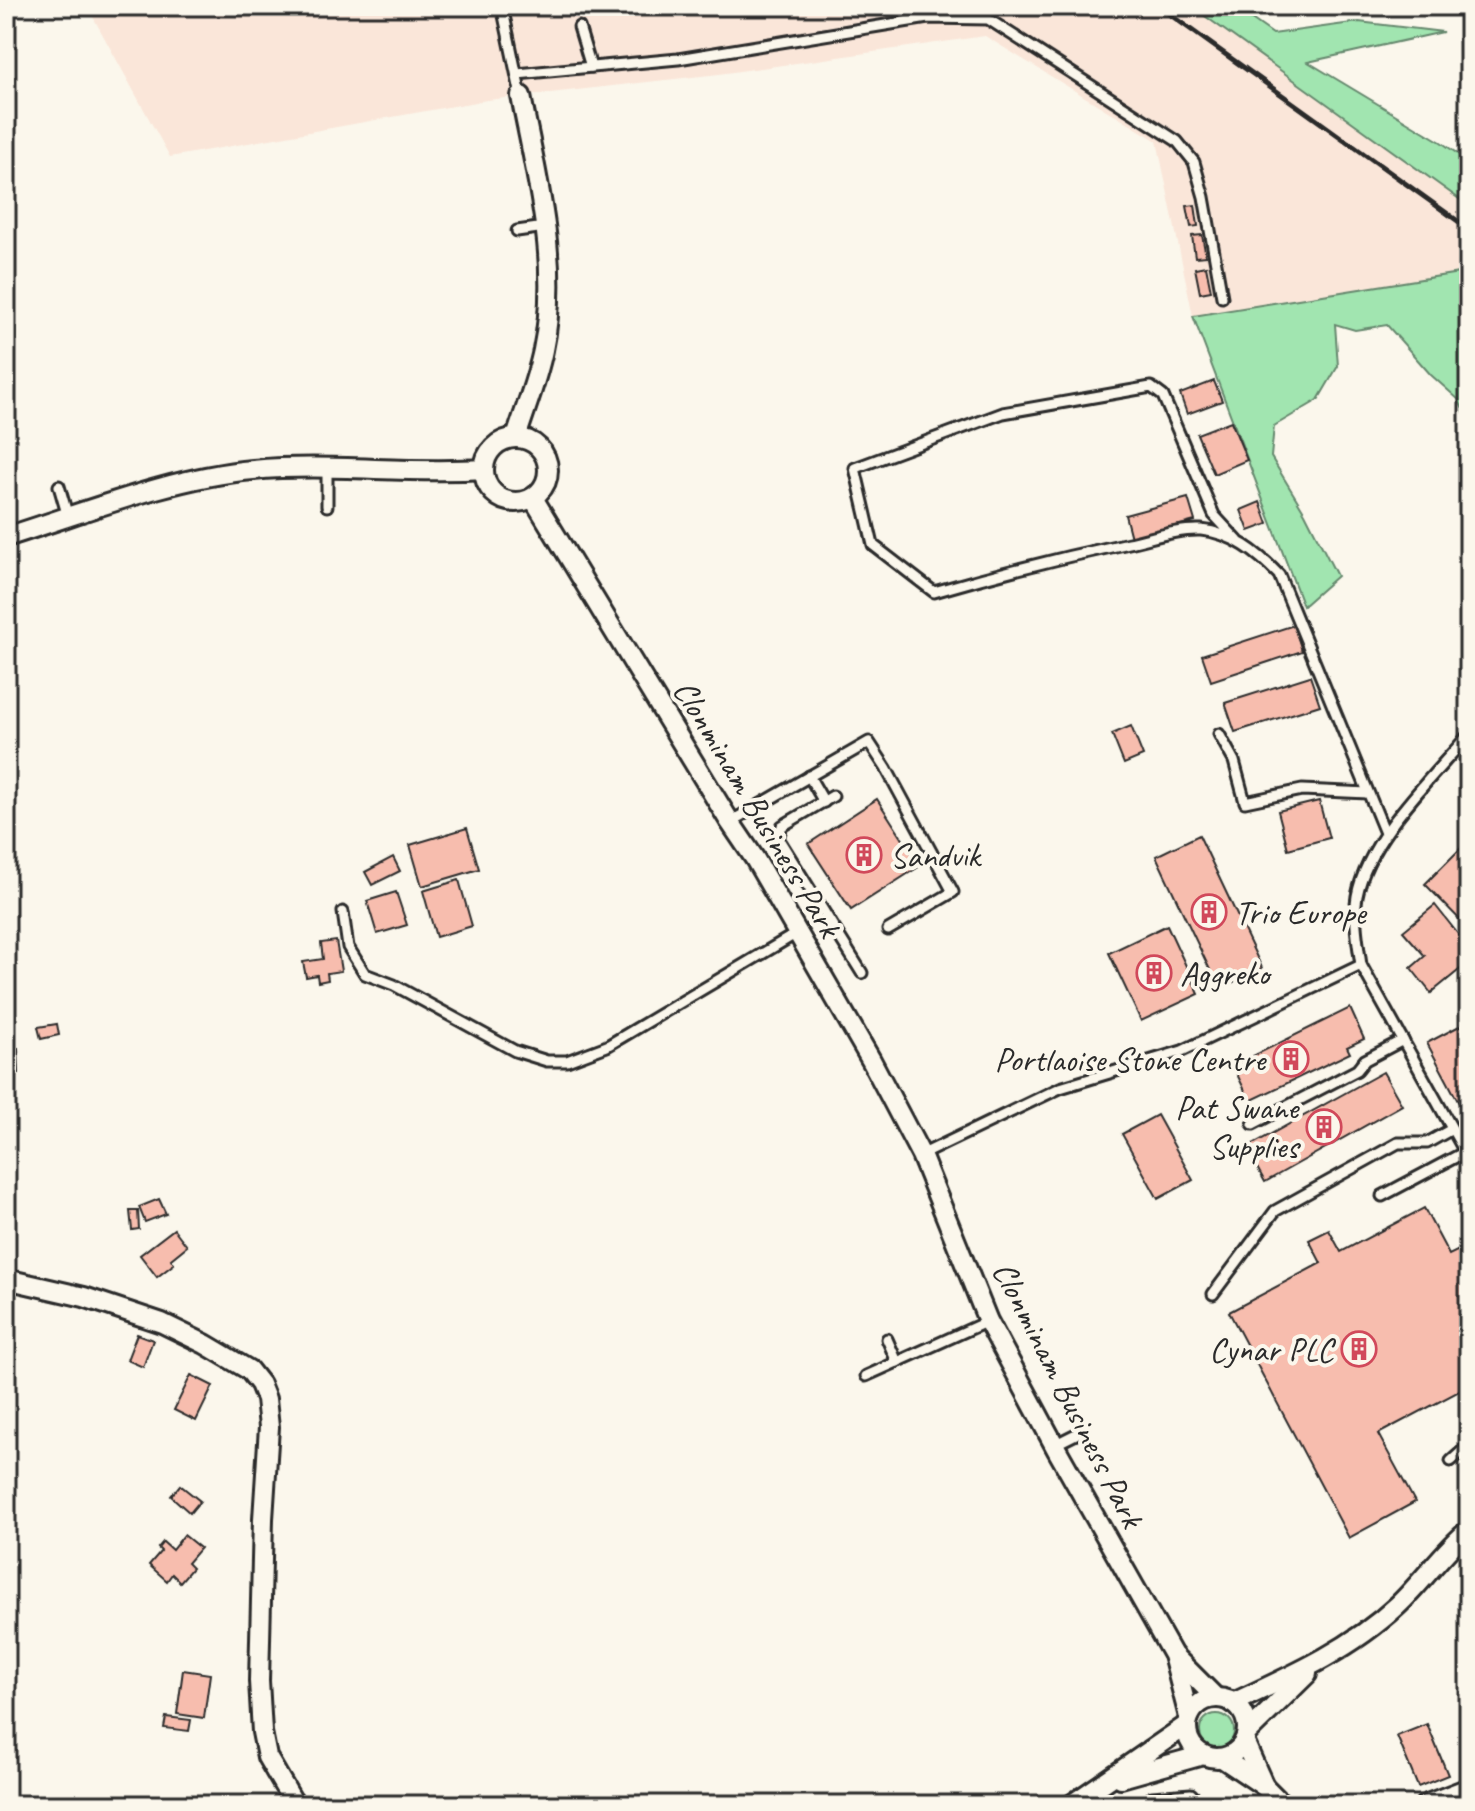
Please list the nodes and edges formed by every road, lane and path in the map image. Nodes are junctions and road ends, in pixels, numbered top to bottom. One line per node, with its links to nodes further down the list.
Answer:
1 (502, 6): 4 (lane)
2 (579, 27): 3 (lane)
3 (591, 67): 4 (lane); 8 (lane)
4 (517, 74): 5 (lane)
5 (521, 96): 6 (street)
6 (547, 227): 7 (lane); 9 (street)
7 (517, 231)
8 (1222, 297)
9 (516, 438): 11 (street); 13 (street)
10 (327, 469): 11 (street); 14 (lane); 15 (street)
11 (484, 469): 13 (street)
12 (59, 486): 15 (lane)
13 (533, 498): 22 (street, Clonminam Business Park)
14 (327, 506)
15 (68, 517): 16 (street)
16 (6, 537)
17 (1238, 541): 17 (lane); 21 (lane)
18 (1219, 734): 21 (lane)
19 (1469, 734): 23 (lane)
20 (809, 776): 22 (lane); 25 (lane); 28 (lane)
21 (1368, 793): 23 (lane)
22 (730, 822): 26 (street, Clonminam Business Park)
23 (1385, 833): 27 (lane)
24 (343, 912): 26 (lane)
25 (888, 930)
26 (797, 933): 32 (street, Clonminam Business Park)
27 (1361, 965): 29 (lane); 32 (lane)
28 (862, 973)
29 (1403, 1040): 30 (lane); 31 (lane)
30 (1253, 1124)
31 (1452, 1129): 33 (lane); 36 (lane)
32 (921, 1155): 37 (street, Clonminam Business Park)
33 (1467, 1155): 34 (lane)
34 (1382, 1196)
35 (6, 1279): 55 (street)
36 (1213, 1294)
37 (988, 1321): 39 (lane); 42 (street, Clonminam Business Park)
38 (887, 1339): 39 (lane)
39 (897, 1362): 40 (lane)
40 (866, 1376)
41 (1078, 1433): 42 (lane)
42 (1054, 1445): 46 (street, Clonminam Business Park)
43 (1469, 1445): 44 (lane)
44 (1451, 1461)
45 (1469, 1530): 47 (street)
46 (1173, 1655): 48 (street, Clonminam Business Park); 49 (street, Clonminam Business Park)
47 (1317, 1663): 48 (street); 50 (street)
48 (1225, 1700): 49 (street); 50 (street)
49 (1188, 1721): 51 (street); 52 (street)
50 (1246, 1737): 51 (street); 53 (street)
51 (1213, 1756): 52 (street); 53 (street)
52 (1107, 1782): 56 (street)
53 (1264, 1786): 59 (street)
54 (1469, 1788): 60 (street)
55 (295, 1805)
56 (1071, 1805)
57 (1143, 1805): 58 (lane)
58 (1202, 1805)
59 (1283, 1805)
60 (1425, 1805)

